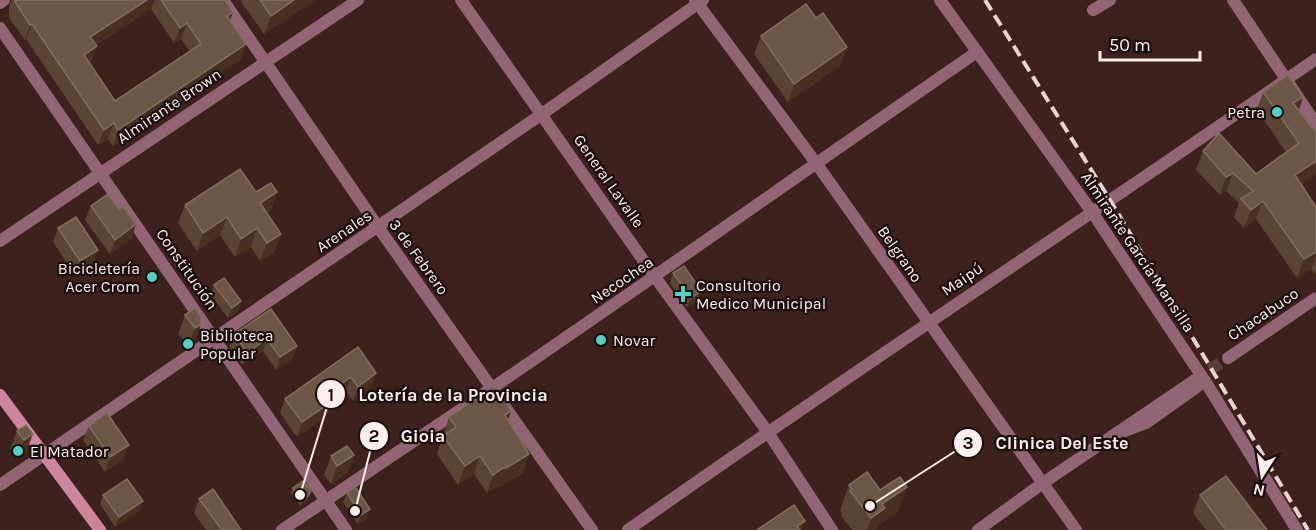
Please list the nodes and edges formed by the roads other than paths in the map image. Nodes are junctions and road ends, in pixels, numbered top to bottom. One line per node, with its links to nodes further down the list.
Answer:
1 (4, 0): 9 (street)
2 (223, 0): 14 (street, 3 de Febrero)
3 (358, 0): 14 (street, Almirante Brown)
4 (461, 0): 16 (street, General Lavalle)
5 (940, 0): 12 (street, Almirante García Mansilla)
6 (1110, 0): 10 (street)
7 (1233, 0): 15 (street)
8 (699, 1): 16 (street, Arenales); 18 (street, Belgrano)
9 (0, 3)
10 (1093, 10)
11 (0, 28): 19 (street, Constitución)
12 (977, 52): 18 (street, Necochea); 20 (street, Almirante García Mansilla)
13 (1316, 59): 15 (street, Maipú)
14 (266, 61): 19 (street, Almirante Brown); 21 (street, 3 de Febrero)
15 (1286, 80): 17 (street); 20 (street, Maipú)
16 (542, 114): 21 (street, Arenales); 23 (street, General Lavalle)
17 (1316, 124)
18 (816, 163): 23 (street, Necochea); 25 (street, Belgrano)
19 (100, 173): 22 (street, Almirante Brown); 26 (street, Constitución)
20 (1092, 212): 25 (street, Maipú); 28 (street, Almirante García Mansilla)
21 (378, 227): 26 (street, Arenales); 29 (street, 3 de Febrero)
22 (0, 241)
23 (655, 277): 29 (street, Necochea); 31 (street, General Lavalle)
24 (1316, 298): 27 (street, Chacabuco)
25 (927, 322): 31 (street, Maipú); 33 (street, Belgrano)
26 (215, 338): 32 (street, Arenales); 35 (street, Constitución)
27 (1228, 358)
28 (1200, 380): 33 (street); 44 (street, Almirante García Mansilla)
29 (493, 388): 35 (street, Necochea); 39 (street, 3 de Febrero)
30 (0, 395): 32 (main road)
31 (767, 431): 40 (street, Maipú); 41 (street, General Lavalle)
32 (44, 455): 34 (street, Arenales); 36 (main road)
33 (1042, 483): 42 (street); 43 (street, Belgrano)
34 (0, 485)
35 (327, 501): 37 (street, Necochea); 38 (street, Constitución)
36 (100, 530)
37 (282, 530)
38 (346, 530)
39 (592, 530)
40 (628, 530)
41 (832, 530)
42 (978, 530)
43 (1076, 530)
44 (1297, 530)

